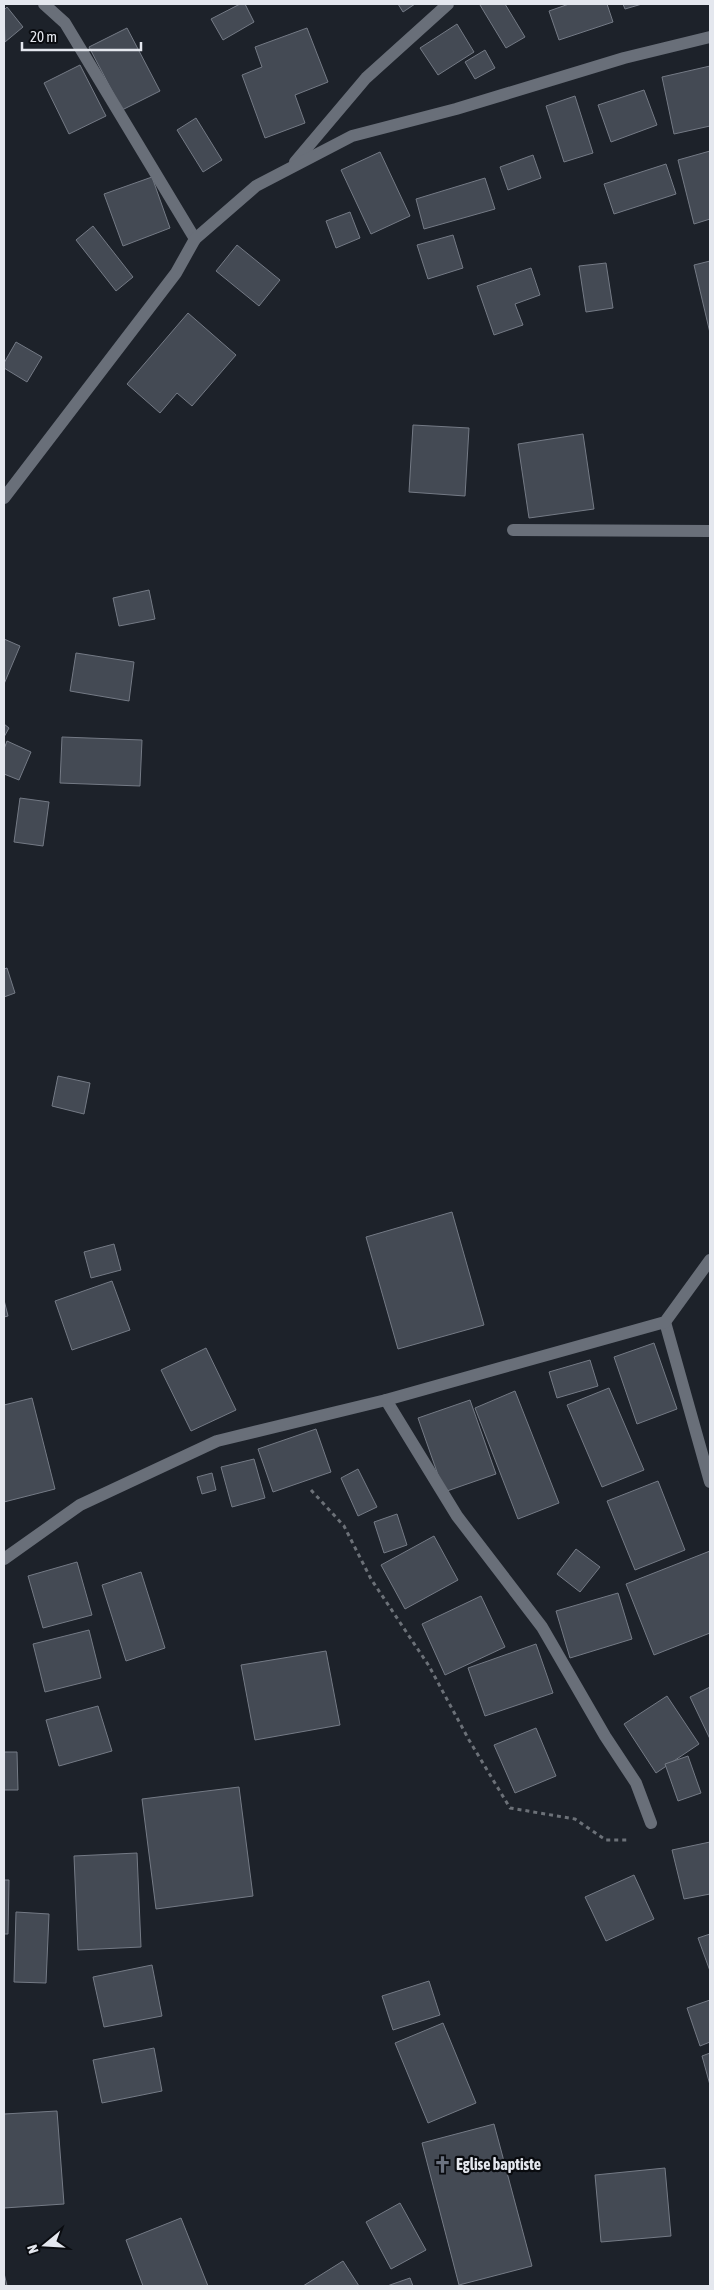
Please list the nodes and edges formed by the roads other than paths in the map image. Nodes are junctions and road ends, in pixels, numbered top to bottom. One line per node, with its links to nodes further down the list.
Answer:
1 (44, 4): 5 (street)
2 (448, 4): 4 (street)
3 (710, 36): 4 (street)
4 (291, 168): 5 (street)
5 (195, 239): 6 (street)
6 (4, 498)
7 (513, 530): 8 (street)
8 (710, 531)
9 (710, 1260): 10 (street)
10 (665, 1322): 11 (street); 12 (street)
11 (386, 1400): 13 (street); 14 (street)
12 (710, 1482)
13 (4, 1558)
14 (651, 1823)

